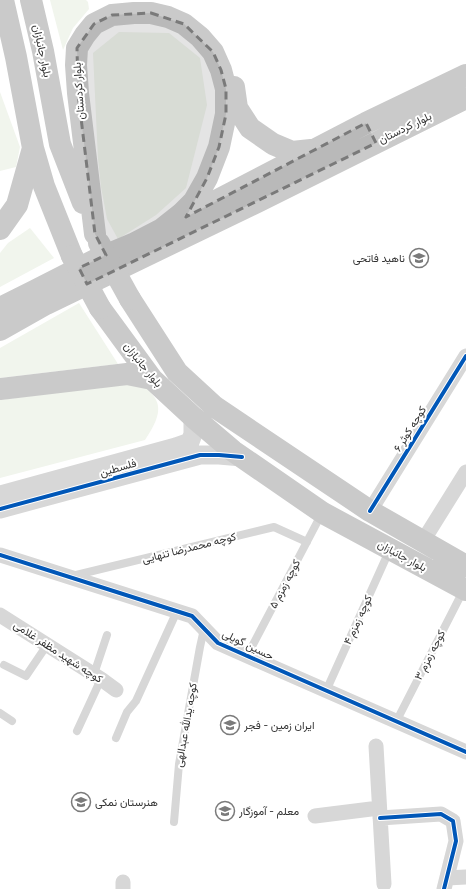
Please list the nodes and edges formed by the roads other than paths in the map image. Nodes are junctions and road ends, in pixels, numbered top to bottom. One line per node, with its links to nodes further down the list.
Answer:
1 (3, 0): 5 (main road, بلوار جانبازان)
2 (31, 0): 14 (main road, بلوار جانبازان)
3 (104, 0): 11 (main road)
4 (0, 39): 5 (main road)
5 (16, 56): 10 (main road, بلوار جانبازان)
6 (466, 75): 8 (main road, بلوار کردستان)
7 (466, 98): 9 (main road, بلوار کردستان)
8 (366, 123): 9 (main road); 11 (main road, بلوار کردستان)
9 (376, 143): 16 (main road, بلوار کردستان)
10 (33, 148): 12 (main road); 18 (main road, بلوار جانبازان, bridge)
11 (314, 150): 13 (main road, بلوار کردستان)
12 (0, 229)
13 (162, 229): 14 (main road, بلوار کردستان); 15 (main road, بلوار کردستان)
14 (97, 239): 25 (main road, بلوار جانبازان, bridge)
15 (0, 308)
16 (0, 330)
17 (466, 356): 25 (street, کوچه کوثر ۶)
18 (152, 379): 19 (main road); 20 (main road, بلوار جانبازان)
19 (0, 389)
20 (192, 417): 21 (main road, بلوار جانبازان); 23 (street, فلسطین)
21 (242, 457): 24 (street, فلسطین); 26 (main road, بلوار جانبازان)
22 (466, 472): 27 (street)
23 (0, 494)
24 (0, 509)
25 (370, 511): 27 (main road, بلوار جانبازان)
26 (322, 513): 28 (lane, کوچه زمزم ۵); 29 (main road, بلوار جانبازان)
27 (423, 541): 31 (main road, بلوار جانبازان)
28 (307, 542): 32 (lane, کوچه محمدرضا تنهایی); 39 (lane, کوچه زمزم ۵)
29 (390, 549): 33 (main road, بلوار جانبازان); 43 (lane, کوچه زمزم ۴)
30 (0, 555): 32 (street, حسین گویلی)
31 (466, 566)
32 (70, 577): 34 (street, حسین گویلی)
33 (465, 589): 46 (lane, کوچه زمزم ۳)
34 (177, 612): 36 (street, حسین گویلی); 48 (lane)
35 (0, 615): 38 (street, کوچه شهید مظفر غلامی)
36 (204, 629): 39 (street, حسین گویلی); 53 (lane, کوچه یدالله عبدالهی)
37 (107, 635): 41 (lane)
38 (47, 645): 40 (lane); 41 (street, کوچه شهید مظفر غلامی)
39 (247, 656): 43 (street, حسین گویلی)
40 (4, 665)
41 (98, 677): 42 (street, کوچه شهید مظفر غلامی); 47 (lane)
42 (116, 690)
43 (326, 691): 46 (street, حسین گویلی)
44 (0, 713): 45 (lane)
45 (12, 721)
46 (396, 722): 50 (street, حسین گویلی)
47 (77, 731)
48 (116, 738)
49 (376, 746): 51 (street)
50 (466, 752)
51 (380, 813): 52 (street); 55 (street); 56 (street)
52 (315, 816)
53 (174, 822)
54 (466, 877): 56 (street)
55 (384, 884)
56 (445, 884)

